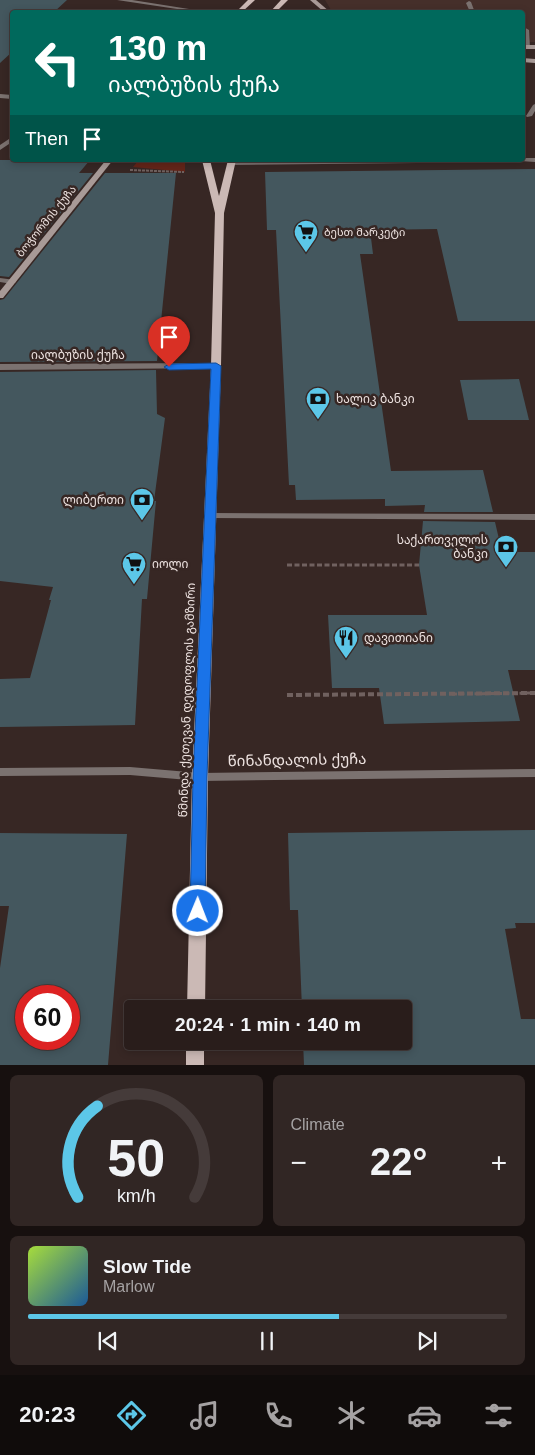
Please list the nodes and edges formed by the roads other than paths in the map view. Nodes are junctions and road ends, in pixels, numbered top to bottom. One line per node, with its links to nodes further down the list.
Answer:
1 (120, 0): 6 (street)
2 (252, 0): 9 (main road)
3 (285, 0): 10 (main road)
4 (313, 0): 11 (main road)
5 (469, 3): 12 (street)
6 (172, 8): 7 (street); 8 (street)
7 (168, 10)
8 (188, 10)
9 (241, 10)
10 (275, 10)
11 (325, 10)
12 (472, 10)
13 (525, 29): 14 (street)
14 (525, 47): 15 (main road)
15 (535, 47)
16 (535, 106): 17 (street)
17 (529, 116)
18 (108, 162): 23 (main road, ბოჭორმის ქუჩა)
19 (206, 162): 21 (main road, წმინდა ქეთევან დედოფლის გამზირი)
20 (232, 162): 21 (main road, წმინდა ქეთევან დედოფლის გამზირი)
21 (219, 213): 25 (main road, წმინდა ქეთევან დედოფლის გამზირი)
22 (0, 280): 23 (street)
23 (12, 282): 24 (main road, ბოჭორმის ქუჩა)
24 (0, 296)
25 (216, 366): 26 (street, იალბუზის ქუჩა); 27 (main road, წმინდა ქეთევან დედოფლის გამზირი)
26 (0, 367)
27 (210, 516): 28 (street); 31 (main road, წმინდა ქეთევან დედოფლის გამზირი)
28 (535, 517)
29 (0, 772): 31 (street, წინანდალის ქუჩა)
30 (535, 773): 31 (street, წინანდალის ქუჩა)
31 (200, 777): 32 (main road, წმინდა ქეთევან დედოფლის გამზირი)
32 (196, 1000)
33 (195, 1050): 34 (main road)
34 (195, 1065)

